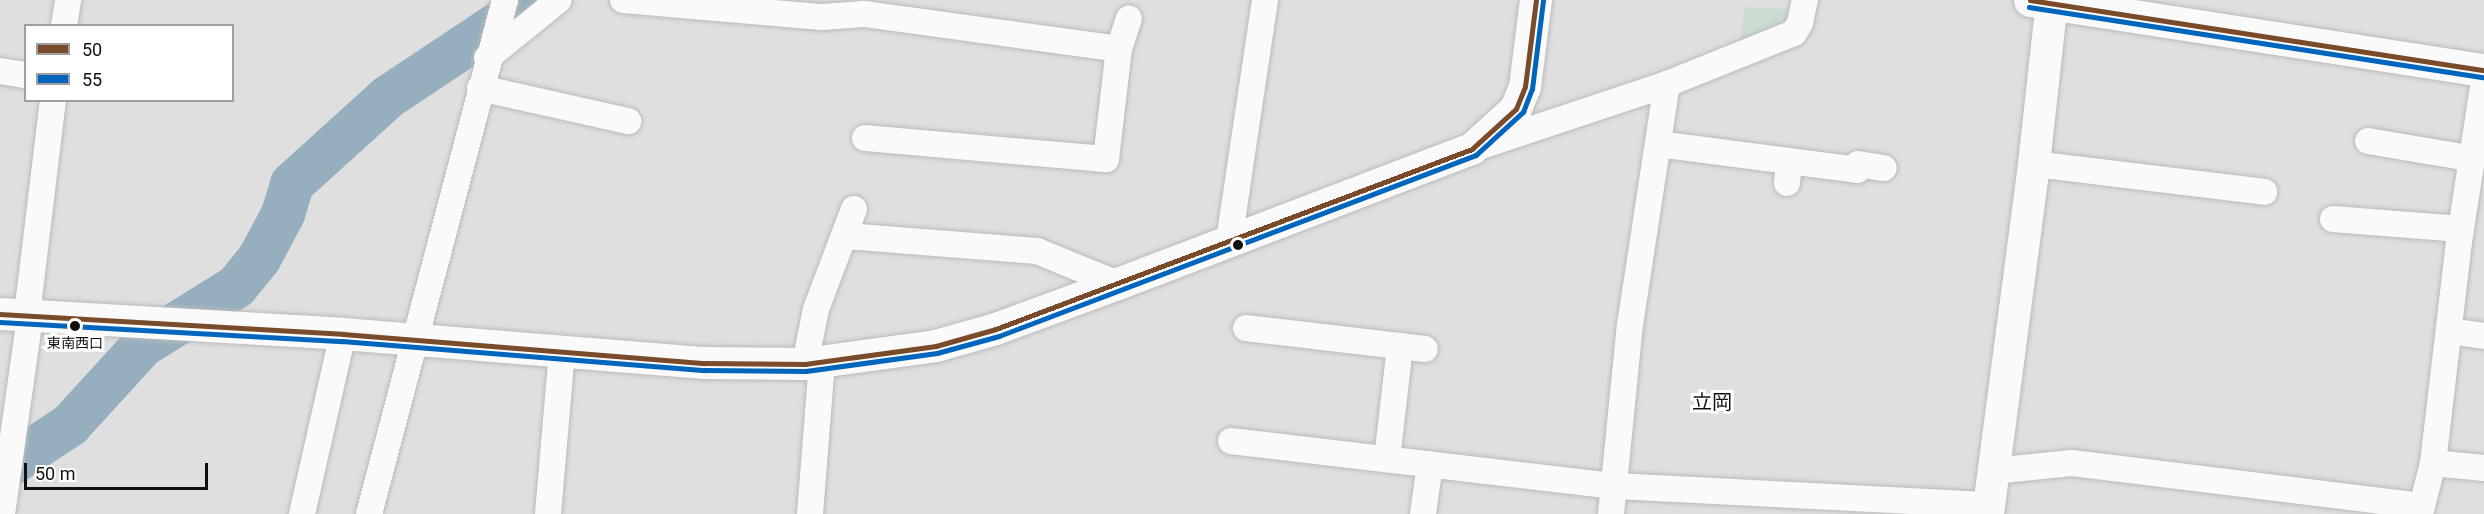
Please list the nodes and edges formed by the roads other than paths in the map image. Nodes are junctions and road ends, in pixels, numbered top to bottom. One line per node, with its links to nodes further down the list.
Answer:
1 (68, 0): 12 (street)
2 (505, 0): 14 (street)
3 (558, 0): 14 (street)
4 (623, 0): 9 (street)
5 (1265, 0): 35 (street)
6 (1536, 0): 26 (street)
7 (1805, 0): 19 (street)
8 (2044, 1): 15 (main road); 28 (street)
9 (736, 5): 10 (street)
10 (865, 7): 13 (street)
11 (1129, 19): 13 (street)
12 (64, 24)
13 (1119, 49): 23 (street)
14 (487, 58): 20 (street)
15 (2484, 70)
16 (0, 71): 17 (street)
17 (24, 75)
18 (2484, 81): 27 (street)
19 (1667, 84): 25 (street); 26 (street)
20 (480, 88): 22 (street); 42 (street)
21 (53, 102): 37 (street)
22 (628, 121)
23 (866, 138)
24 (2368, 141): 27 (street)
25 (1658, 144): 29 (street); 52 (street)
26 (1472, 149): 35 (street)
27 (2474, 159): 33 (street)
28 (2034, 164): 30 (street); 51 (street)
29 (1884, 168)
30 (2264, 192)
31 (854, 209): 34 (street)
32 (2333, 219): 33 (street)
33 (2461, 229): 39 (street)
34 (846, 236): 36 (street); 44 (street)
35 (1229, 241): 36 (street)
36 (1118, 284): 44 (street)
37 (15, 315): 40 (street); 45 (street)
38 (1246, 328): 47 (street)
39 (2449, 331): 41 (street); 48 (street)
40 (343, 334): 42 (street); 56 (street)
41 (2484, 336)
42 (416, 340): 43 (street); 57 (street)
43 (562, 351): 44 (street); 58 (street)
44 (814, 363): 59 (street)
45 (8, 429): 55 (street)
46 (1231, 441): 47 (street)
47 (1387, 459): 49 (street)
48 (2433, 463): 50 (street); 54 (street)
49 (1430, 464): 52 (street); 60 (street)
50 (2484, 468)
51 (1993, 471): 53 (street); 54 (street)
52 (1614, 486): 53 (street); 61 (street)
53 (1989, 509)
54 (2420, 510)
55 (2, 514)
56 (302, 514)
57 (369, 514)
58 (548, 514)
59 (810, 514)
60 (1423, 514)
61 (1611, 514)

